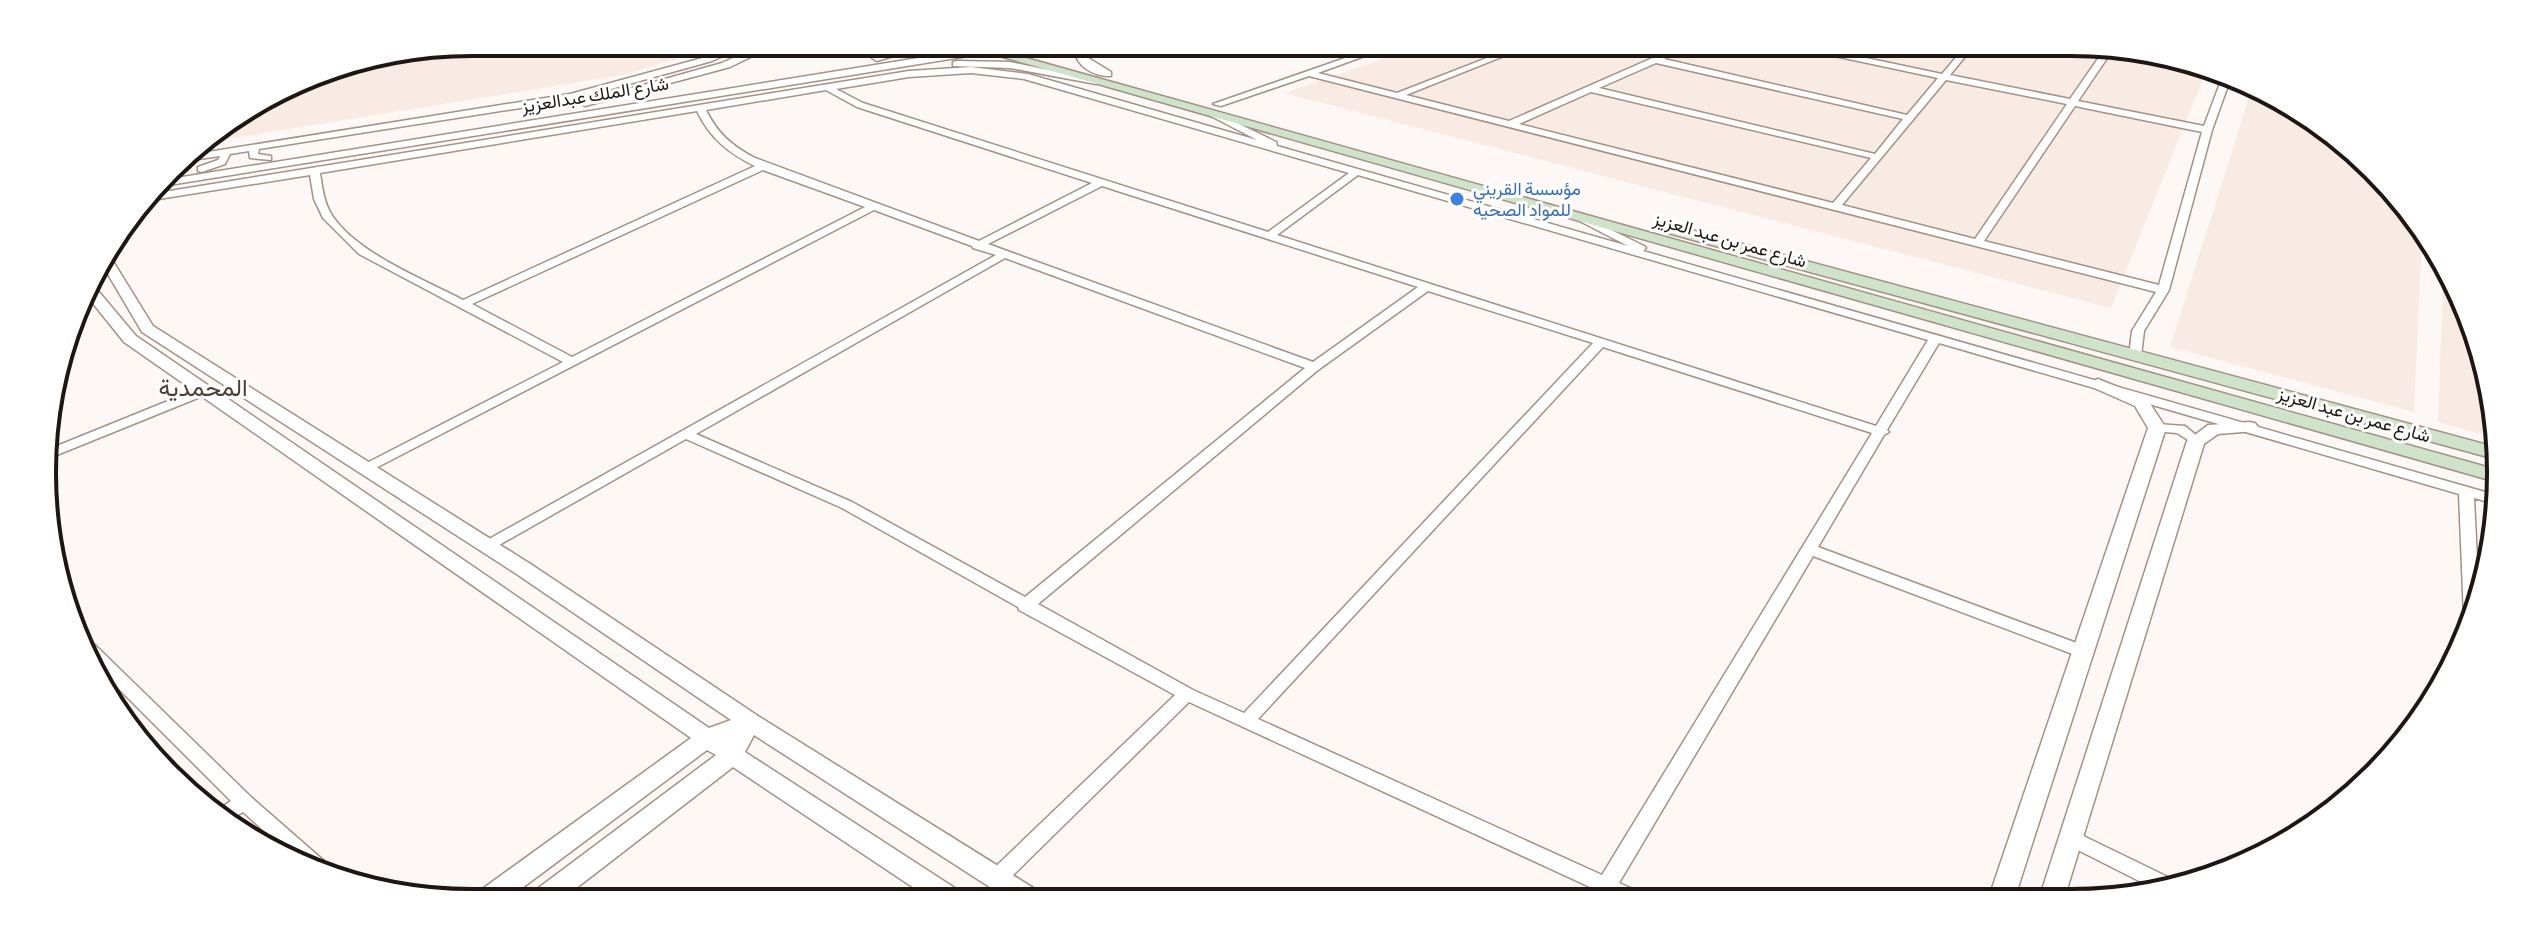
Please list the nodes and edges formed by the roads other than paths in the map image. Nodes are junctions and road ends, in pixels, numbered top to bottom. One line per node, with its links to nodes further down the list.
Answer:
1 (716, 56): 31 (street)
2 (747, 56): 26 (street)
3 (885, 56): 14 (street)
4 (918, 56): 14 (street, شارع الملك عبدالعزيز)
5 (1026, 56): 17 (main road, شارع عمر بن عبد العزيز)
6 (1080, 56): 17 (street)
7 (1358, 56): 15 (street)
8 (1499, 56): 21 (street)
9 (1665, 56): 13 (street)
10 (1841, 56): 16 (street)
11 (1962, 56): 16 (street)
12 (2103, 58): 22 (street)
13 (1656, 60): 20 (street); 27 (street)
14 (850, 68): 17 (street); 25 (street, شارع الملك عبدالعزيز); 26 (street, شارع الملك عبدالعزيز)
15 (1308, 73): 21 (street); 24 (street)
16 (1945, 77): 22 (street); 27 (street)
17 (1101, 78): 24 (main road, شارع عمر بن عبد العزيز)
18 (2223, 85): 29 (street)
19 (828, 88): 23 (street); 33 (street); 43 (street)
20 (1590, 89): 28 (street); 35 (street)
21 (1400, 94): 28 (street)
22 (2074, 103): 29 (street); 49 (street)
23 (700, 108): 30 (street); 37 (street)
24 (1217, 110): 33 (street); 47 (main road, شارع عمر بن عبد العزيز); 60 (main road, شارع عمر بن عبد العزيز)
25 (607, 111): 30 (street); 42 (street, شارع الملك عبدالعزيز)
26 (524, 117): 36 (street, شارع الملك عبدالعزيز)
27 (1910, 118): 35 (street)
28 (1513, 123): 45 (street)
29 (2207, 130): 55 (street)
30 (496, 142): 40 (street)
31 (254, 148): 32 (street); 36 (street)
32 (226, 152): 34 (street); 38 (street)
33 (1288, 154): 41 (street)
34 (202, 156)
35 (1877, 157): 45 (street)
36 (268, 158): 38 (street, شارع الملك عبدالعزيز)
37 (763, 166): 46 (street); 57 (street)
38 (202, 169): 39 (street, شارع الملك عبدالعزيز)
39 (185, 172)
40 (315, 172): 44 (street); 57 (street)
41 (1355, 173): 48 (street); 52 (street)
42 (175, 182)
43 (1101, 182): 48 (street); 50 (street)
44 (161, 196)
45 (1836, 206): 49 (street)
46 (872, 207): 50 (street); 61 (street)
47 (1579, 218): 52 (street); 73 (main road, شارع عمر بن عبد العزيز)
48 (1269, 236): 54 (street)
49 (1978, 242): 55 (street)
50 (977, 246): 51 (street)
51 (1003, 255): 62 (street); 68 (street)
52 (1665, 261): 58 (street)
53 (111, 266): 72 (street)
54 (1427, 286): 59 (street); 62 (street)
55 (2163, 290): 60 (street)
56 (95, 297): 64 (street)
57 (463, 304): 61 (street)
58 (1936, 338): 63 (street); 67 (street)
59 (1601, 342): 67 (street); 84 (street)
60 (2135, 356): 71 (main road, شارع عمر بن عبد العزيز)
61 (572, 362): 72 (street)
62 (1314, 367): 79 (street)
63 (2098, 384): 65 (street); 66 (street)
64 (205, 390): 70 (street); 85 (street)
65 (2249, 427): 69 (street); 74 (street)
66 (2157, 428): 69 (street); 80 (street)
67 (1882, 432): 77 (street)
68 (685, 434): 76 (street); 79 (street)
69 (2196, 441): 89 (street)
70 (57, 451)
71 (2486, 451)
72 (366, 469): 76 (street)
73 (2487, 473)
74 (2466, 491): 75 (street); 78 (street)
75 (2486, 497)
76 (487, 546): 83 (street)
77 (1810, 549): 80 (street); 93 (street)
78 (2471, 588)
79 (1025, 606): 82 (street)
80 (2084, 652): 99 (street)
81 (101, 661): 87 (street)
82 (1187, 694): 84 (street); 91 (street)
83 (750, 722): 85 (street); 86 (street); 91 (street)
84 (1245, 722): 93 (street)
85 (707, 738): 86 (street); 94 (street)
86 (732, 755): 95 (street); 96 (street)
87 (244, 802): 88 (street); 90 (street)
88 (230, 811)
89 (2069, 837): 92 (street); 100 (street)
90 (299, 851)
91 (997, 878): 97 (street)
92 (2155, 880)
93 (1607, 885): 98 (street)
94 (502, 889)
95 (556, 889)
96 (935, 889)
97 (1014, 889)
98 (1615, 889)
99 (2005, 889)
100 (2054, 889)

